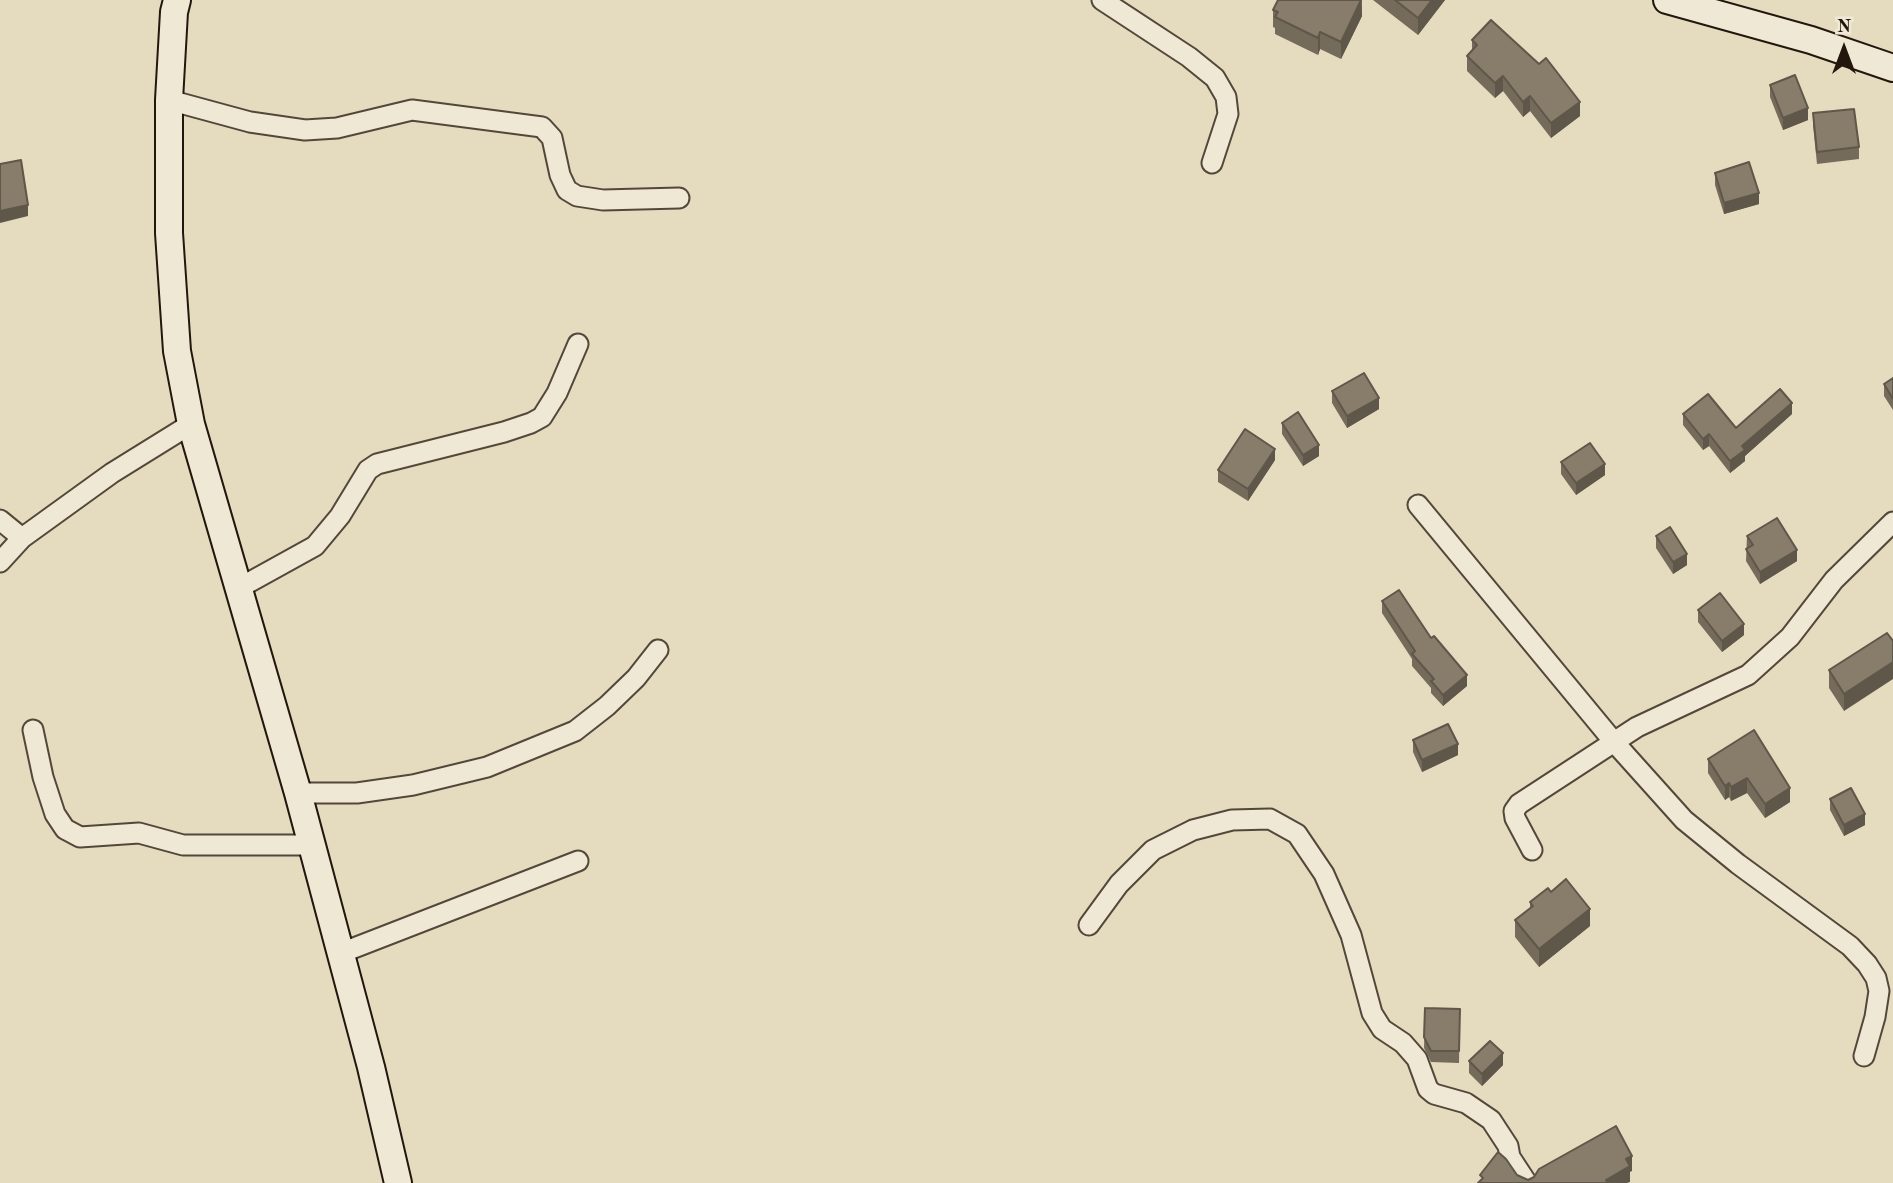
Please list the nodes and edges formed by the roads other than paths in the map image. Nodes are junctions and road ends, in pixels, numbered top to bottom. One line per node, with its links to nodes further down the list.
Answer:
1 (1102, 0): 7 (street)
2 (1667, 0): 4 (main road)
3 (173, 4): 6 (main road)
4 (1718, 7): 5 (main road)
5 (1893, 68)
6 (169, 100): 8 (street); 10 (main road)
7 (1212, 163)
8 (679, 198)
9 (578, 344): 16 (street)
10 (191, 424): 14 (street); 16 (main road)
11 (1418, 505): 19 (street)
12 (0, 520): 14 (street)
13 (1893, 522): 19 (street)
14 (22, 538): 15 (street)
15 (0, 562)
16 (239, 588): 20 (main road)
17 (658, 650): 20 (street)
18 (33, 730): 21 (street)
19 (1614, 742): 22 (street); 26 (street)
20 (298, 793): 21 (main road)
21 (312, 845): 25 (main road)
22 (1532, 850)
23 (578, 861): 25 (street)
24 (1089, 925): 28 (street)
25 (341, 953): 27 (main road)
26 (1864, 1056)
27 (398, 1183)
28 (1527, 1183)

